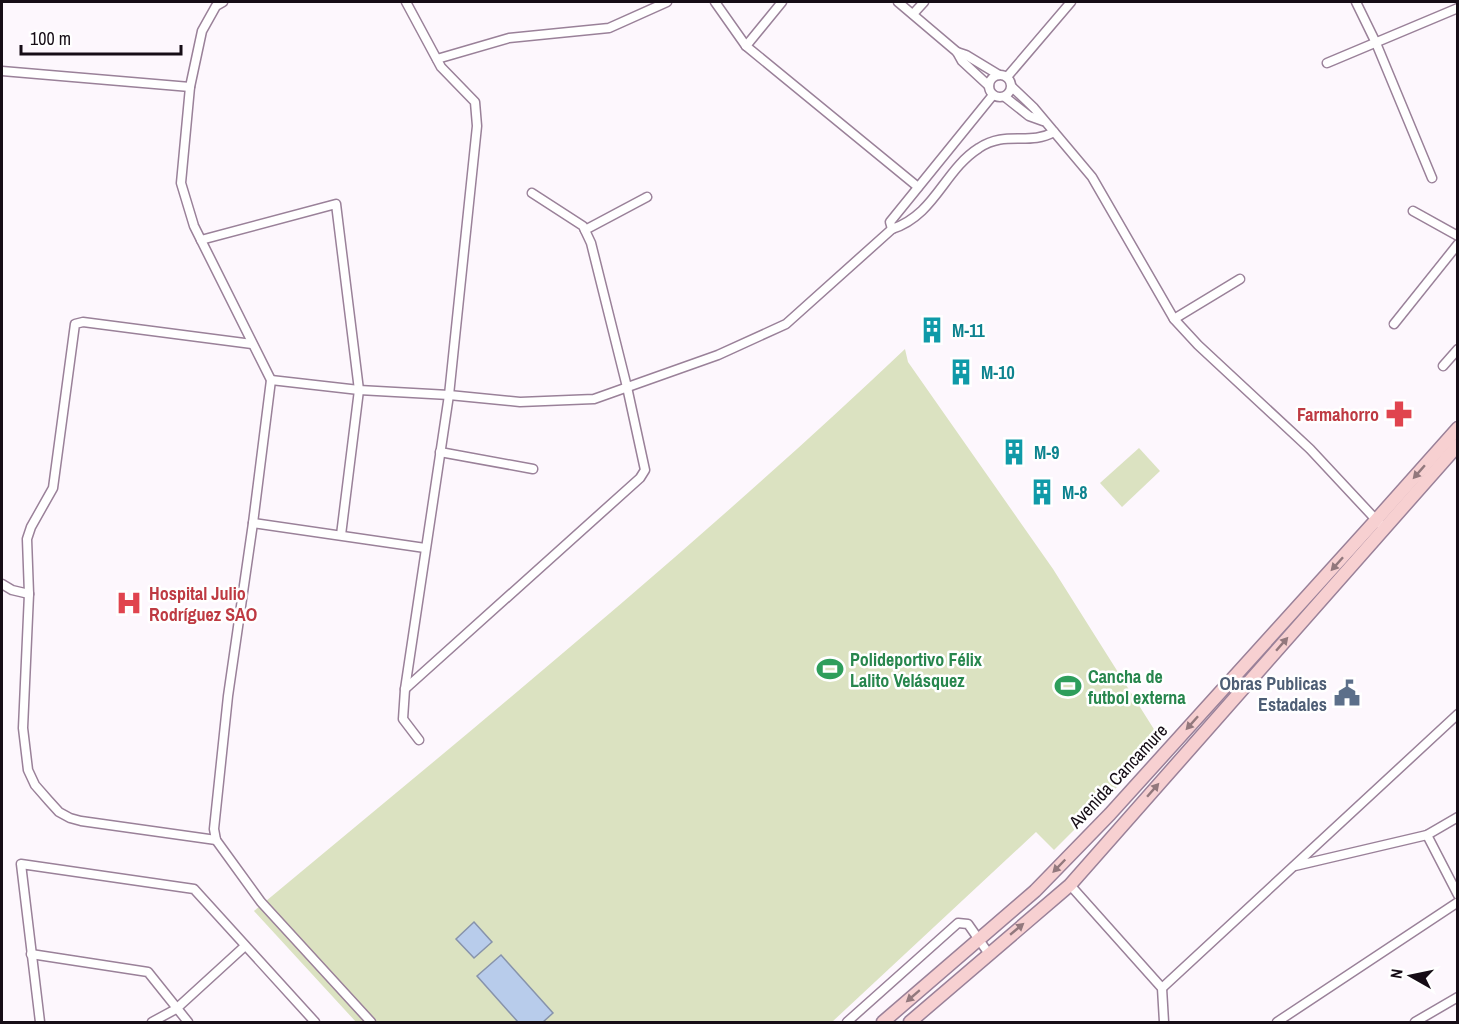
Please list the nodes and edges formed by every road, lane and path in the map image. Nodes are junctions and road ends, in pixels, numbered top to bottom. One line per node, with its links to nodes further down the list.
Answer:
1 (223, 2): 19 (street)
2 (406, 2): 15 (street)
3 (667, 2): 15 (street)
4 (715, 2): 13 (street)
5 (782, 2): 13 (street)
6 (898, 2): 11 (street)
7 (924, 2): 11 (street)
8 (1071, 2): 18 (street)
9 (1356, 2): 12 (street)
10 (1458, 8): 12 (street)
11 (913, 14): 14 (street)
12 (1376, 44): 16 (street); 25 (street)
13 (746, 46): 26 (street)
14 (957, 52): 18 (street); 21 (street)
15 (436, 60): 44 (street)
16 (1327, 63)
17 (2, 71): 19 (street)
18 (1003, 76): 20 (street); 21 (street)
19 (190, 87): 33 (street)
20 (1012, 87): 22 (street); 23 (street)
21 (991, 91): 22 (street); 26 (street)
22 (1005, 97): 23 (street)
23 (1043, 121): 24 (street)
24 (1054, 132): 30 (street); 36 (street)
25 (1432, 178)
26 (918, 187): 30 (street)
27 (532, 193): 31 (street)
28 (647, 197): 31 (street)
29 (1413, 211): 32 (street)
30 (892, 229): 42 (street)
31 (585, 230): 42 (street)
32 (1458, 236)
33 (201, 240): 38 (street); 43 (street)
34 (1458, 244): 37 (street)
35 (1240, 279): 36 (street)
36 (1174, 319): 50 (street)
37 (1394, 324)
38 (252, 344): 41 (street); 54 (street)
39 (1458, 349): 40 (street)
40 (1443, 366)
41 (272, 380): 43 (street); 49 (street)
42 (627, 387): 44 (street); 55 (street)
43 (359, 390): 44 (street); 51 (street)
44 (449, 395): 47 (street)
45 (1458, 428): 50 (main road, Avenida Cancamure, one-way to 50)
46 (1458, 445): 50 (main road, Avenida Cancamure)
47 (440, 452): 48 (street); 52 (street)
48 (533, 469)
49 (253, 523): 51 (street); 62 (street)
50 (1381, 524): 58 (main road, Avenida Cancamure, one-way to 58); 60 (main road, Avenida Cancamure, one-way to 50)
51 (341, 535): 52 (street)
52 (425, 548): 55 (street)
53 (2, 584): 54 (street)
54 (29, 594): 62 (street)
55 (405, 689): 57 (street)
56 (1458, 714): 63 (street)
57 (420, 740)
58 (1110, 814): 60 (street); 67 (main road, Avenida Cancamure, one-way to 67)
59 (1458, 817): 61 (street)
60 (1122, 826): 64 (main road, Avenida Cancamure)
61 (1427, 835): 63 (street); 65 (street)
62 (216, 840): 78 (street)
63 (1293, 867): 71 (street)
64 (1070, 885): 70 (main road, Avenida Cancamure, one-way to 64); 71 (street)
65 (1458, 896)
66 (1458, 902): 83 (street)
67 (979, 940): 70 (street); 79 (street); 80 (main road, Avenida Cancamure, one-way to 80)
68 (245, 946): 69 (street); 73 (street); 77 (street)
69 (31, 954): 73 (street); 74 (street)
70 (989, 954): 81 (main road, Avenida Cancamure)
71 (1162, 988): 82 (street)
72 (1458, 997): 84 (street)
73 (176, 1010): 75 (street); 76 (street)
74 (40, 1023)
75 (152, 1023)
76 (188, 1023)
77 (315, 1023)
78 (371, 1023)
79 (847, 1023)
80 (883, 1023)
81 (910, 1023)
82 (1164, 1023)
83 (1277, 1023)
84 (1415, 1023)

